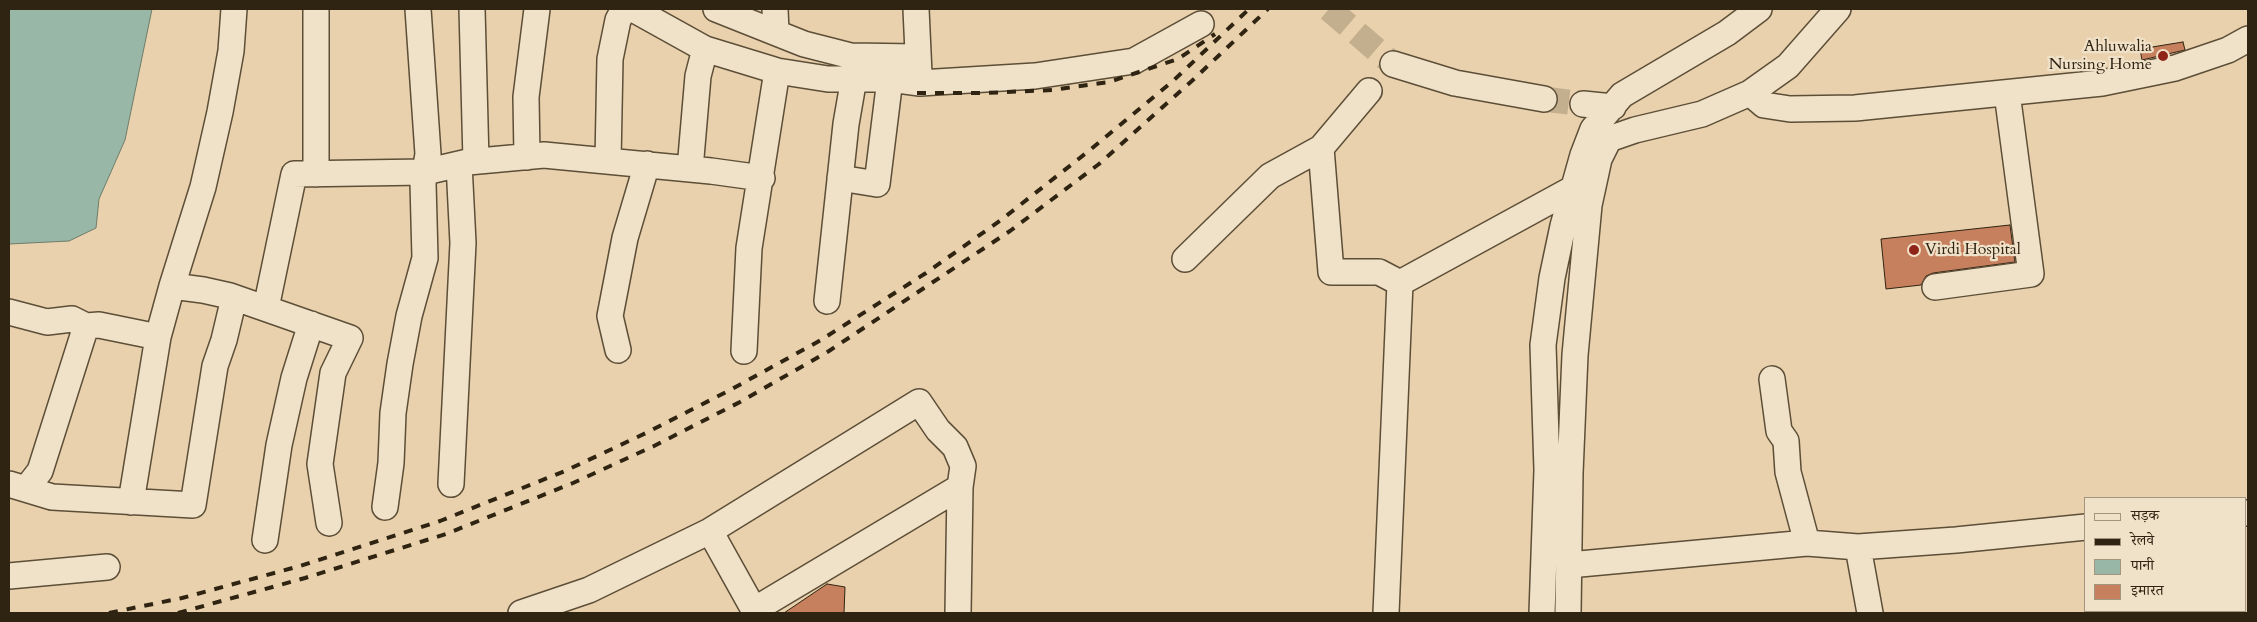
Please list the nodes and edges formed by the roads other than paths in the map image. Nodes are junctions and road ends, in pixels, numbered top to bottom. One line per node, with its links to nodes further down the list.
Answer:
1 (234, 9): 42 (street)
2 (316, 9): 36 (street)
3 (418, 9): 35 (street)
4 (472, 9): 32 (street)
5 (537, 9): 30 (street)
6 (624, 9): 31 (street)
7 (633, 9): 15 (street)
8 (716, 9): 12 (street)
9 (916, 9): 16 (street)
10 (1759, 9): 27 (street)
11 (1838, 9): 23 (street)
12 (776, 20): 16 (street)
13 (1201, 24): 21 (street)
14 (2248, 39): 24 (street)
15 (705, 49): 18 (street); 34 (street)
16 (917, 57): 21 (street)
17 (1392, 64): 25 (street)
18 (778, 71): 19 (street); 37 (street)
19 (854, 78): 20 (street); 38 (street)
20 (890, 79): 21 (street); 38 (street)
21 (920, 83)
22 (1369, 91): 29 (street)
23 (1750, 93): 24 (street); 28 (street)
24 (2007, 93): 43 (street)
25 (1544, 99)
26 (1583, 104): 27 (street)
27 (1613, 107): 28 (street)
28 (1601, 134): 39 (street); 65 (street)
29 (1321, 148): 40 (street); 41 (street)
30 (527, 157): 31 (street); 32 (street)
31 (608, 161): 33 (street)
32 (468, 163): 35 (street); 54 (street)
33 (647, 164): 34 (street); 51 (street)
34 (690, 169): 37 (street)
35 (425, 172): 36 (street); 58 (street)
36 (316, 174): 46 (street)
37 (762, 178): 52 (street)
38 (840, 178): 45 (street)
39 (1574, 188): 41 (street); 72 (street)
40 (1185, 259)
41 (1400, 282): 71 (street)
42 (172, 286): 44 (street); 50 (street)
43 (1935, 287)
44 (234, 298): 46 (street); 57 (street)
45 (827, 302)
46 (266, 308): 48 (street)
47 (9, 312): 49 (street)
48 (311, 324): 59 (street); 62 (street)
49 (86, 326): 50 (street); 55 (street)
50 (158, 337): 57 (street)
51 (618, 350)
52 (744, 351)
53 (1772, 379): 63 (street)
54 (451, 484)
55 (17, 487): 57 (street)
56 (960, 487): 61 (street); 68 (street); 70 (street)
57 (132, 502)
58 (385, 507)
59 (329, 523)
60 (2084, 527): 64 (street)
61 (710, 531): 68 (street); 69 (street)
62 (265, 540)
63 (1807, 543): 64 (street); 65 (street)
64 (1858, 546): 74 (street)
65 (1569, 565): 73 (street)
66 (107, 567): 67 (street)
67 (9, 576)
68 (754, 611)
69 (521, 613)
70 (958, 613)
71 (1386, 613)
72 (1542, 613)
73 (1568, 613)
74 (1870, 613)

